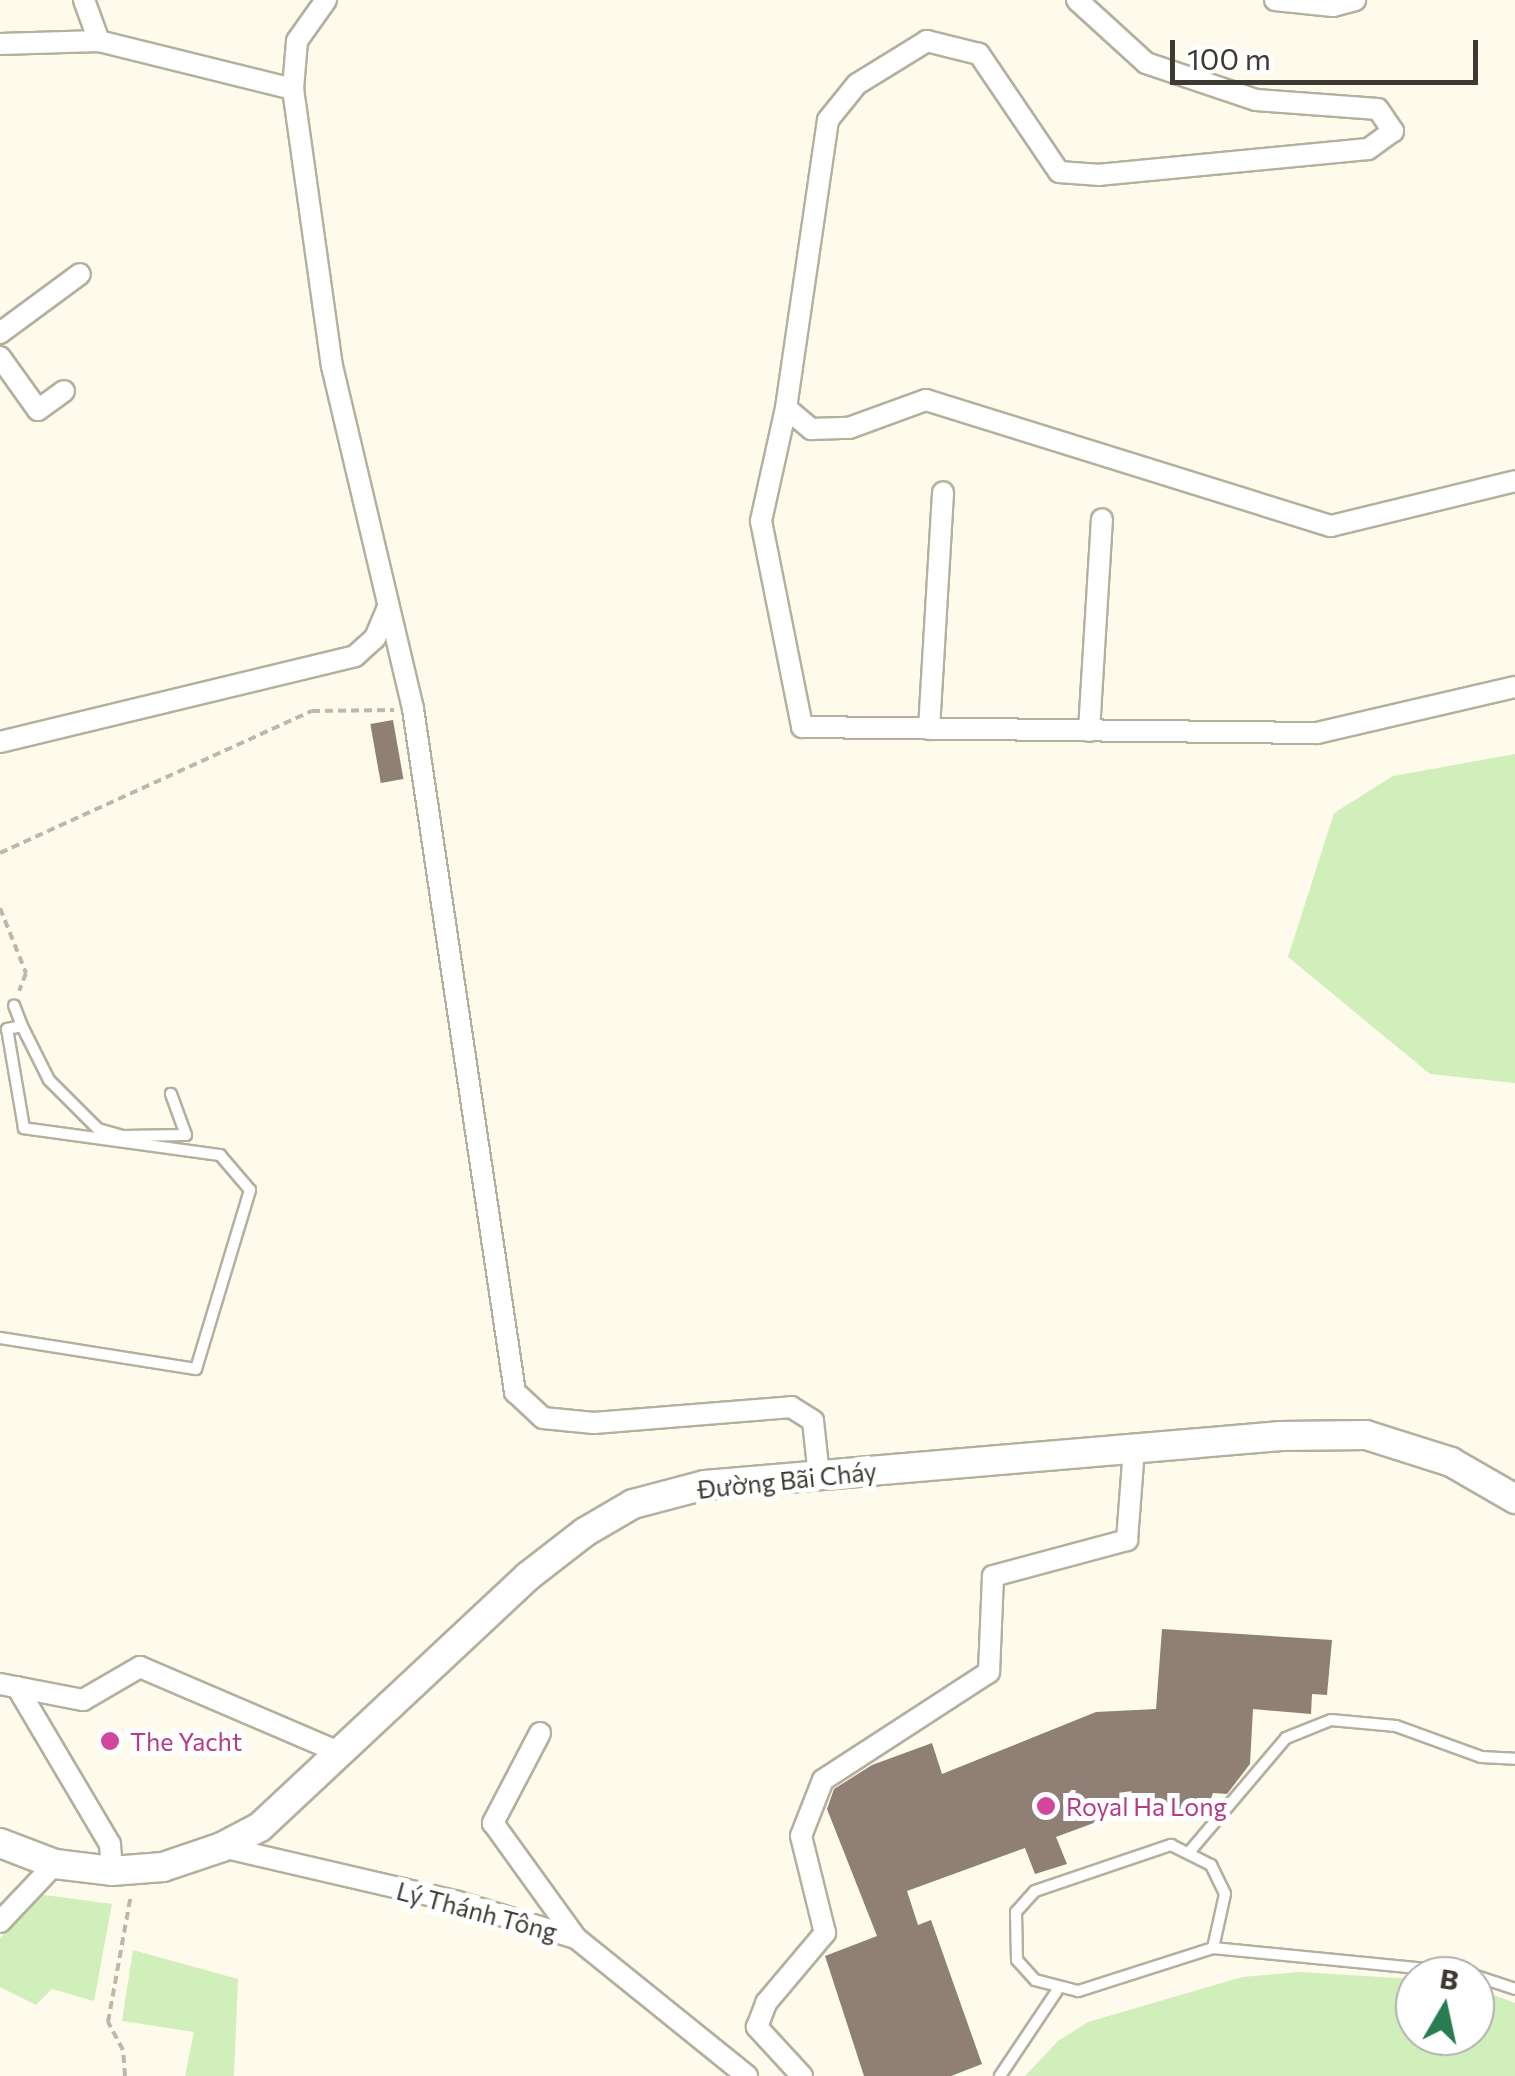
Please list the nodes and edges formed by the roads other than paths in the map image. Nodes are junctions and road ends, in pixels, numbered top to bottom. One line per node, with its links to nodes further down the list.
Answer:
1 (84, 0): 6 (street)
2 (326, 0): 8 (street)
3 (1077, 0): 13 (street)
4 (1276, 0): 5 (street)
5 (1355, 0)
6 (98, 41): 7 (street); 8 (street)
7 (0, 44)
8 (294, 89): 17 (street)
9 (80, 274): 10 (street)
10 (0, 334)
11 (0, 357): 12 (street)
12 (64, 391)
13 (786, 408): 14 (street); 19 (street)
14 (1515, 481)
15 (943, 492): 19 (street)
16 (1102, 519): 20 (street)
17 (388, 607): 21 (street); 29 (street)
18 (1515, 686): 20 (street)
19 (929, 729): 20 (street)
20 (1088, 730)
21 (0, 742)
22 (14, 1005): 23 (lane)
23 (22, 1026): 25 (lane); 26 (lane)
24 (171, 1094): 25 (lane)
25 (186, 1135): 26 (lane)
26 (199, 1152): 27 (lane)
27 (0, 1338)
28 (1134, 1448): 29 (main road, Đường Bãi Cháy); 30 (main road, Đường Bãi Cháy); 46 (street)
29 (819, 1475): 33 (main road, Đường Bãi Cháy)
30 (1515, 1500)
31 (9, 1686): 33 (street); 39 (street)
32 (540, 1733): 41 (street)
33 (343, 1754): 36 (main road, Đường Bãi Cháy)
34 (1515, 1759): 37 (lane)
35 (0, 1844): 38 (main road, Đường Bãi Cháy)
36 (222, 1847): 39 (main road, Đường Bãi Cháy); 41 (street, Lý Thánh Tông)
37 (1190, 1850): 42 (lane); 44 (lane)
38 (54, 1864): 39 (main road, Đường Bãi Cháy); 40 (street)
39 (122, 1870)
40 (0, 1922)
41 (576, 1938): 45 (street, Lý Thánh Tông)
42 (1213, 1948): 43 (lane); 44 (lane)
43 (1515, 1989)
44 (1058, 1991): 47 (lane)
45 (747, 2076)
46 (802, 2076)
47 (1000, 2076)

